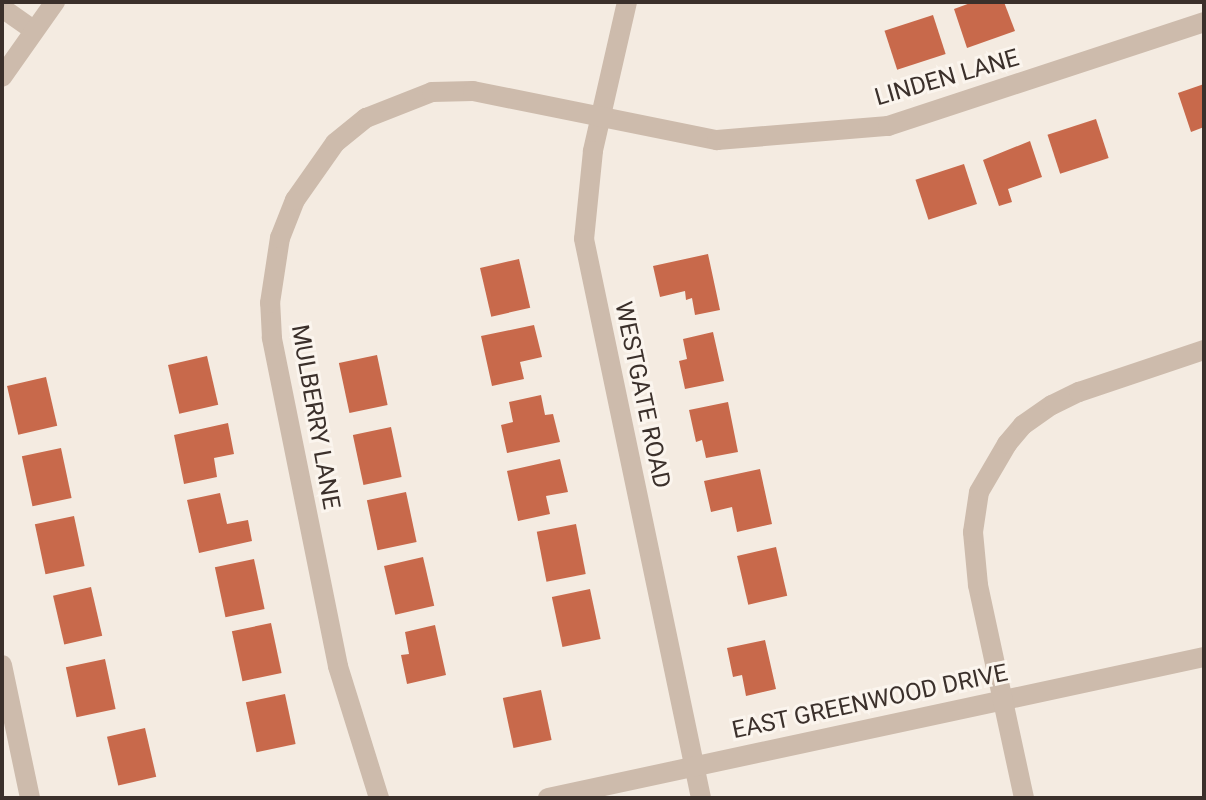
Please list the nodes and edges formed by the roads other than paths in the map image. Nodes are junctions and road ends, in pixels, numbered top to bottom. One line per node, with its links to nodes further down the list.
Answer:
1 (55, 2): 5 (street)
2 (627, 2): 7 (street, WESTGATE ROAD)
3 (2, 8): 5 (street)
4 (1204, 22): 7 (street, LINDEN LANE)
5 (34, 30): 6 (street)
6 (2, 77)
7 (602, 118): 12 (street, WESTGATE ROAD); 14 (street, MULBERRY LANE)
8 (1204, 350): 11 (street)
9 (1204, 657): 11 (street, EAST GREENWOOD DRIVE)
10 (2, 665): 13 (street)
11 (1000, 701): 12 (street, EAST GREENWOOD DRIVE); 17 (street)
12 (694, 766): 15 (street, EAST GREENWOOD DRIVE); 16 (street, WESTGATE ROAD)
13 (30, 798)
14 (379, 798)
15 (548, 798)
16 (701, 798)
17 (1024, 798)

